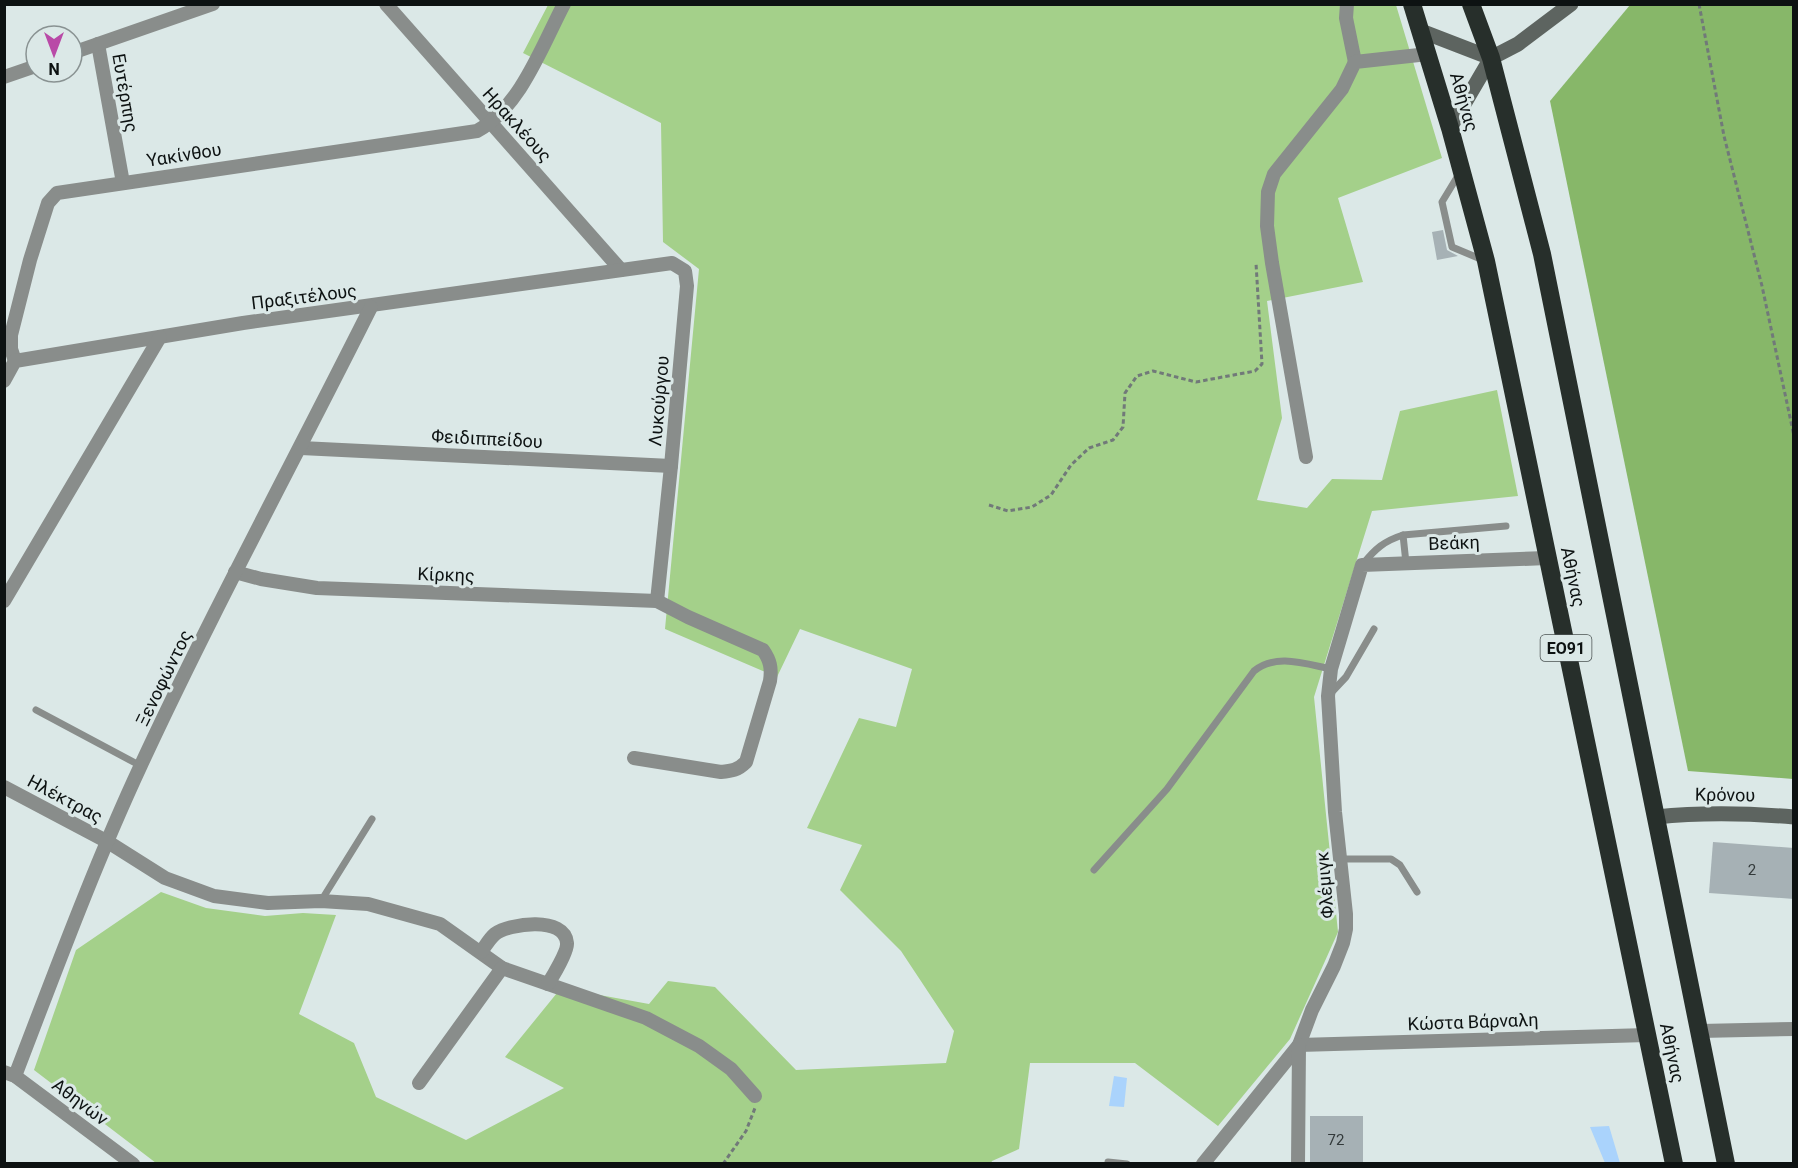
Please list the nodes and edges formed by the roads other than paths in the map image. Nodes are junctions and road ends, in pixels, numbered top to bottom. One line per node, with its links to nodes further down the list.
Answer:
1 (213, 4): 9 (street)
2 (386, 4): 16 (street, Ηρακλέους)
3 (564, 4): 16 (street)
4 (1347, 4): 13 (street)
5 (1412, 4): 8 (highway, Αθήνας / ΕΟ91)
6 (1471, 4): 12 (highway, Αθήνας)
7 (1571, 4): 12 (street)
8 (1421, 31): 11 (highway, Αθήνας / ΕΟ91); 12 (street)
9 (98, 44): 10 (street); 19 (street, Ευτέρπης)
10 (84, 49)
11 (1428, 54): 13 (street); 17 (highway, Αθήνας / ΕΟ91)
12 (1491, 58): 17 (street); 44 (highway, Αθήνας)
13 (1354, 62): 27 (street)
14 (24, 70): 15 (street)
15 (4, 77)
16 (492, 123): 19 (street, Υακίνθου); 21 (street, Ηρακλέους)
17 (1450, 129): 18 (highway, Αθήνας / ΕΟ91)
18 (1461, 169): 20 (highway, Αθήνας / ΕΟ91); 20 (lane)
19 (123, 183): 24 (street, Υακίνθου)
20 (1485, 261): 31 (highway, Αθήνας / ΕΟ91)
21 (621, 270): 22 (street, Πραξιτέλους); 28 (street, Λυκούργου)
22 (371, 307): 23 (street, Πραξιτέλους); 26 (street, Ξενοφώντος)
23 (160, 337): 24 (street, Πραξιτέλους); 35 (street)
24 (15, 361): 25 (street)
25 (4, 381)
26 (301, 448): 28 (street, Φειδιππείδου); 34 (street, Ξενοφώντος)
27 (1306, 457)
28 (671, 466): 36 (street, Λυκούργου)
29 (1506, 526): 30 (lane)
30 (1403, 535): 32 (lane); 33 (lane)
31 (1547, 558): 32 (street, Βεάκη); 57 (highway, Αθήνας / ΕΟ91)
32 (1406, 563): 33 (street, Βεάκη)
33 (1362, 565): 38 (street, Φλέμιγκ)
34 (235, 572): 36 (street, Κίρκης); 42 (street, Ξενοφώντος)
35 (4, 601)
36 (657, 601): 41 (street)
37 (1374, 629): 39 (lane)
38 (1331, 669): 39 (street, Φλέμιγκ); 49 (lane)
39 (1328, 696): 48 (street, Φλέμιγκ)
40 (36, 710): 42 (lane)
41 (634, 758)
42 (141, 765): 47 (street, Ξενοφώντος)
43 (4, 787): 47 (street, Ηλέκτρας)
44 (1656, 817): 45 (street, Κρόνου); 56 (highway, Αθήνας)
45 (1794, 818)
46 (372, 819): 51 (lane)
47 (108, 843): 51 (street, Ηλέκτρας); 59 (street, Ξενοφώντος)
48 (1341, 859): 50 (lane); 58 (street, Φλέμιγκ)
49 (1094, 870)
50 (1417, 892)
51 (321, 901): 52 (street, Ηλέκτρας)
52 (480, 952): 53 (street, Ηλέκτρας); 54 (street)
53 (502, 968): 54 (street, Ηλέκτρας); 60 (street)
54 (548, 984): 61 (street, Ηλέκτρας)
55 (1794, 1029): 56 (street)
56 (1700, 1031): 68 (highway, Αθήνας)
57 (1647, 1035): 58 (street, Κώστα Βάρναλη); 67 (highway, Αθήνας / ΕΟ91)
58 (1299, 1045): 65 (street, Φλέμιγκ); 66 (street)
59 (10, 1074): 63 (street, Αθηνών)
60 (419, 1083)
61 (755, 1096)
62 (1107, 1162): 64 (lane)
63 (133, 1164)
64 (1127, 1164)
65 (1203, 1164)
66 (1298, 1164)
67 (1674, 1164)
68 (1726, 1164)

